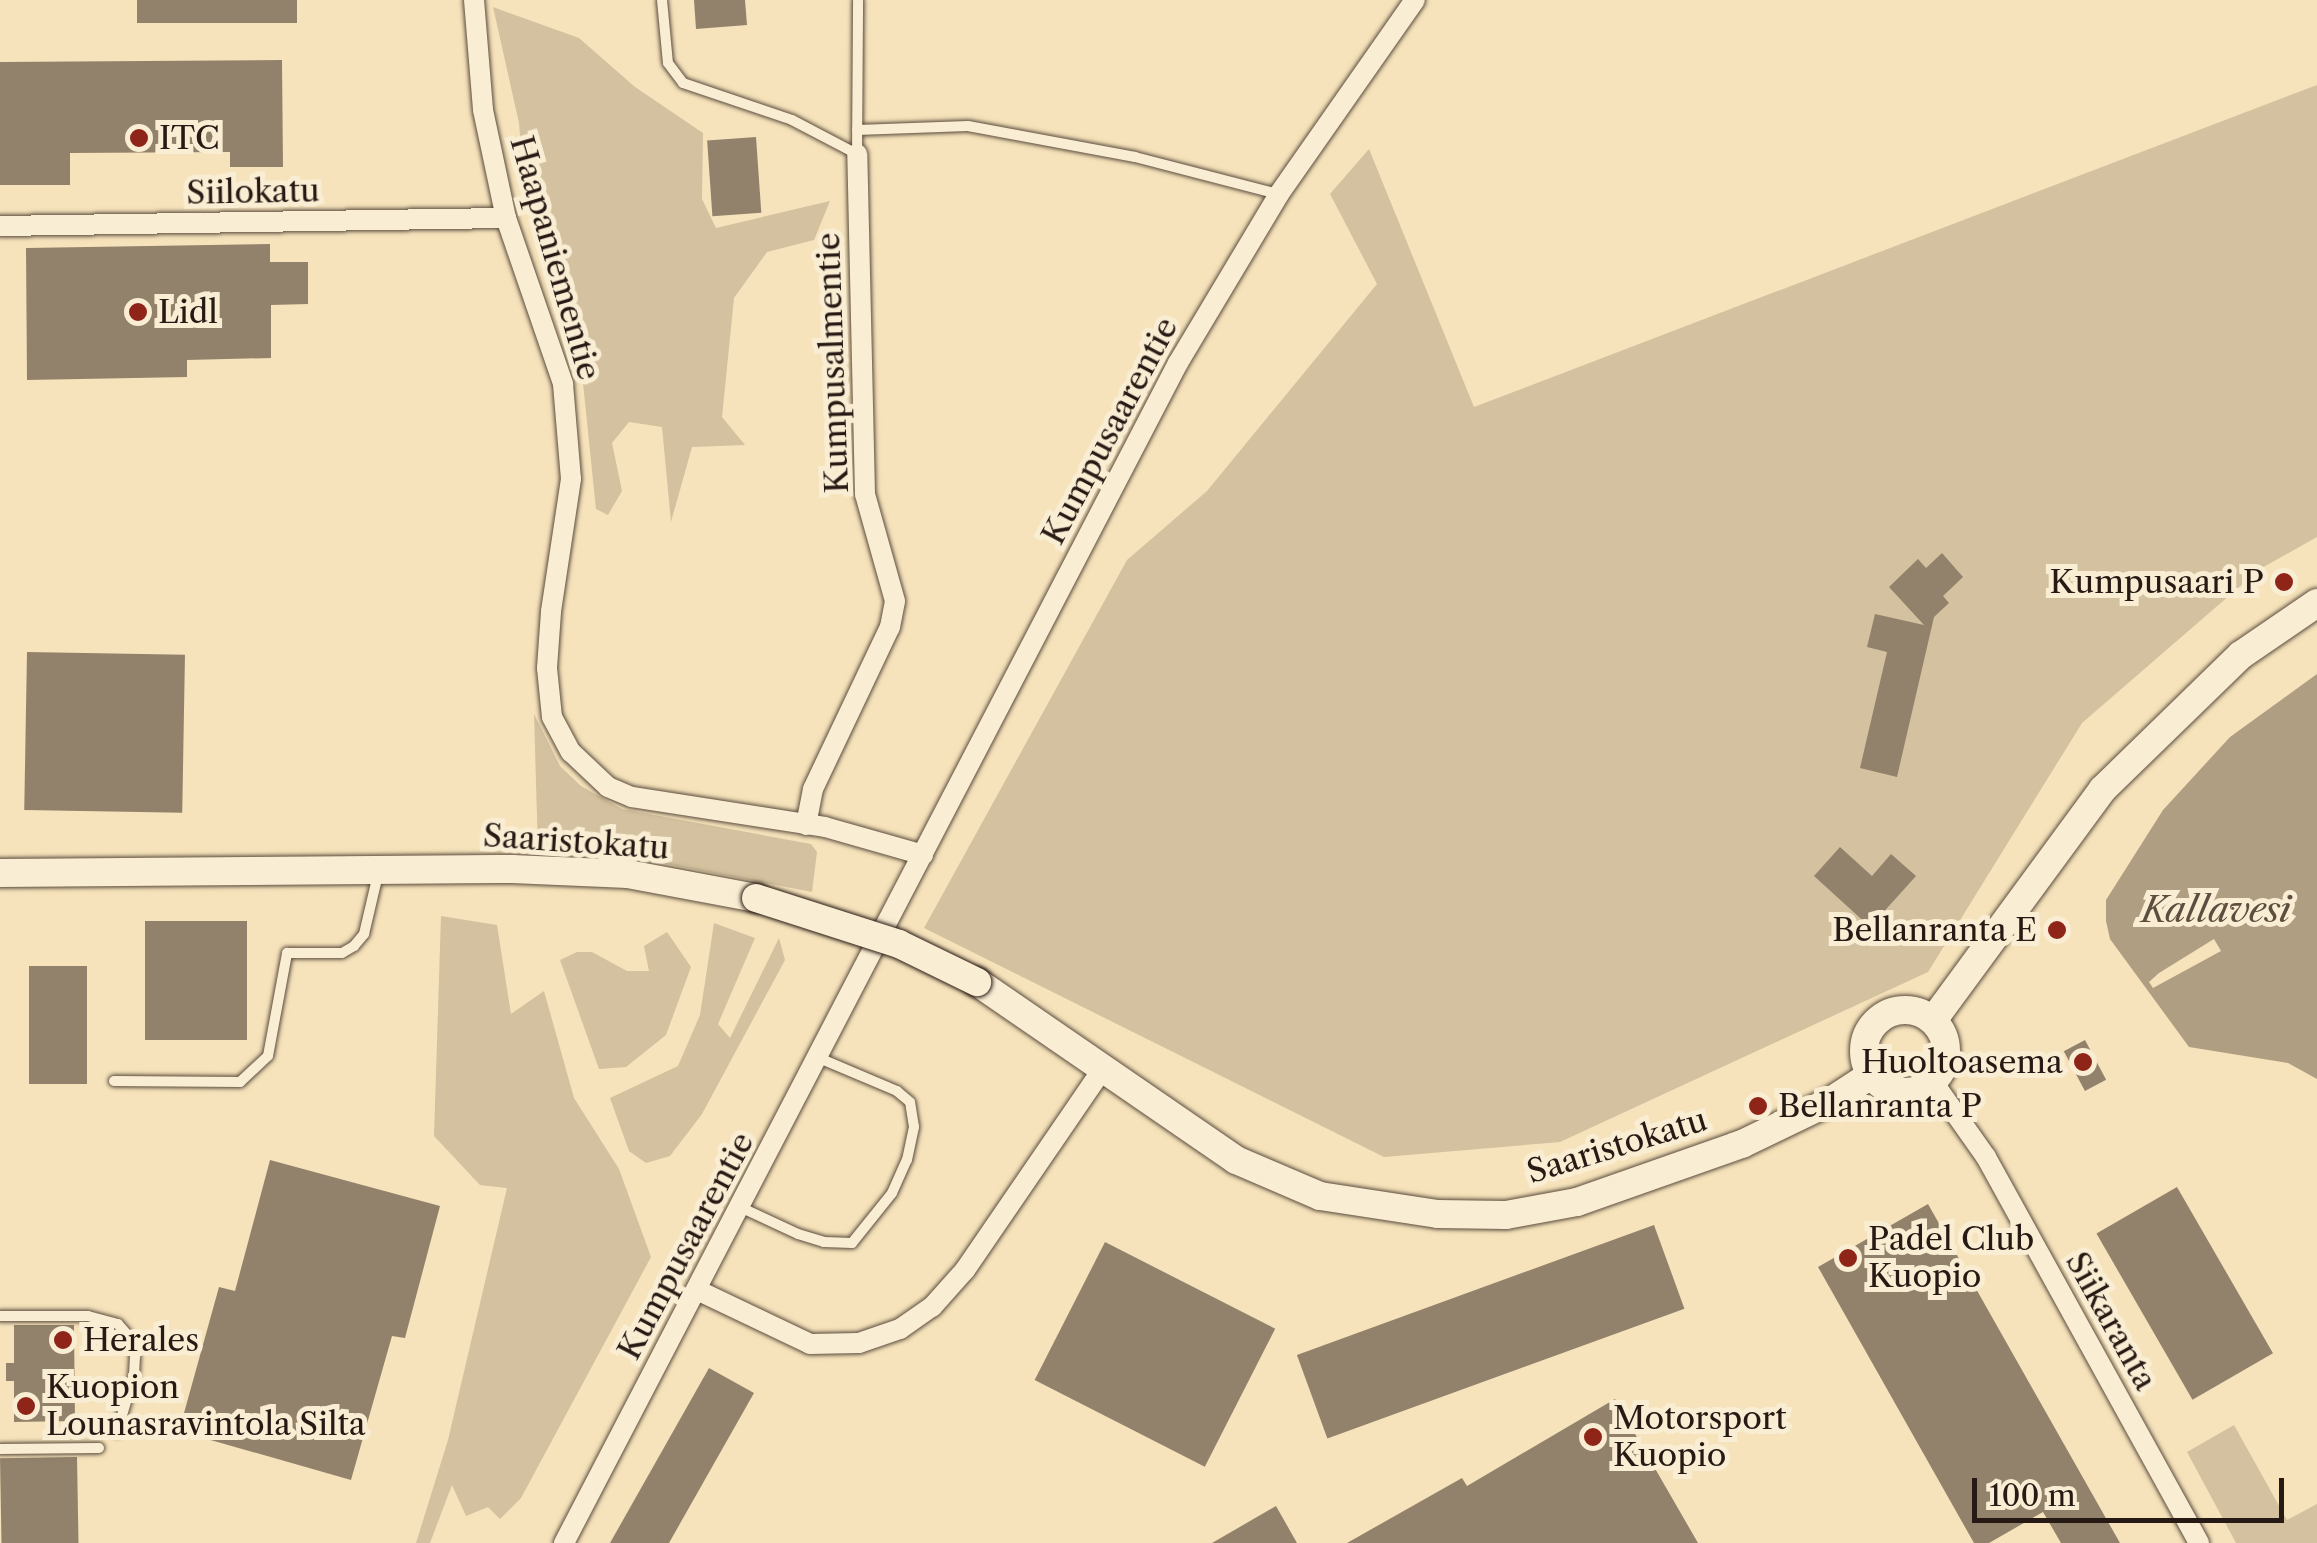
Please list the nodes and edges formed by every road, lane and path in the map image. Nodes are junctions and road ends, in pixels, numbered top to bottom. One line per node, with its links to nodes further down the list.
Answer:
1 (474, 0): 8 (street, Haapaniementie)
2 (662, 0): 6 (lane)
3 (858, 0): 5 (lane)
4 (1416, 0): 7 (street, Kumpusaarentie)
5 (857, 130): 6 (lane); 7 (lane)
6 (857, 154): 11 (street, Kumpusalmentie)
7 (1279, 194): 12 (street, Kumpusaarentie)
8 (506, 218): 9 (street, Siilokatu); 11 (street, Haapaniementie)
9 (0, 226)
10 (2317, 603): 15 (main road)
11 (806, 825): 12 (street, Haapaniementie)
12 (923, 855): 16 (street, Kumpusaarentie)
13 (379, 870): 14 (main road, Saaristokatu); 17 (main road, Saaristokatu, bridge); 19 (lane)
14 (0, 873)
15 (1934, 1019): 18 (main road); 20 (main road)
16 (819, 1058): 21 (street, Kumpusaarentie); 21 (lane)
17 (1104, 1067): 18 (main road, Saaristokatu); 22 (street)
18 (1871, 1076): 20 (main road)
19 (114, 1081)
20 (1933, 1082): 28 (street, Siikaranta)
21 (740, 1206): 22 (street, Kumpusaarentie)
22 (697, 1290): 27 (street, Kumpusaarentie)
23 (0, 1316): 24 (lane)
24 (116, 1432)
25 (100, 1448): 26 (lane)
26 (0, 1449)
27 (564, 1543)
28 (2199, 1543)

